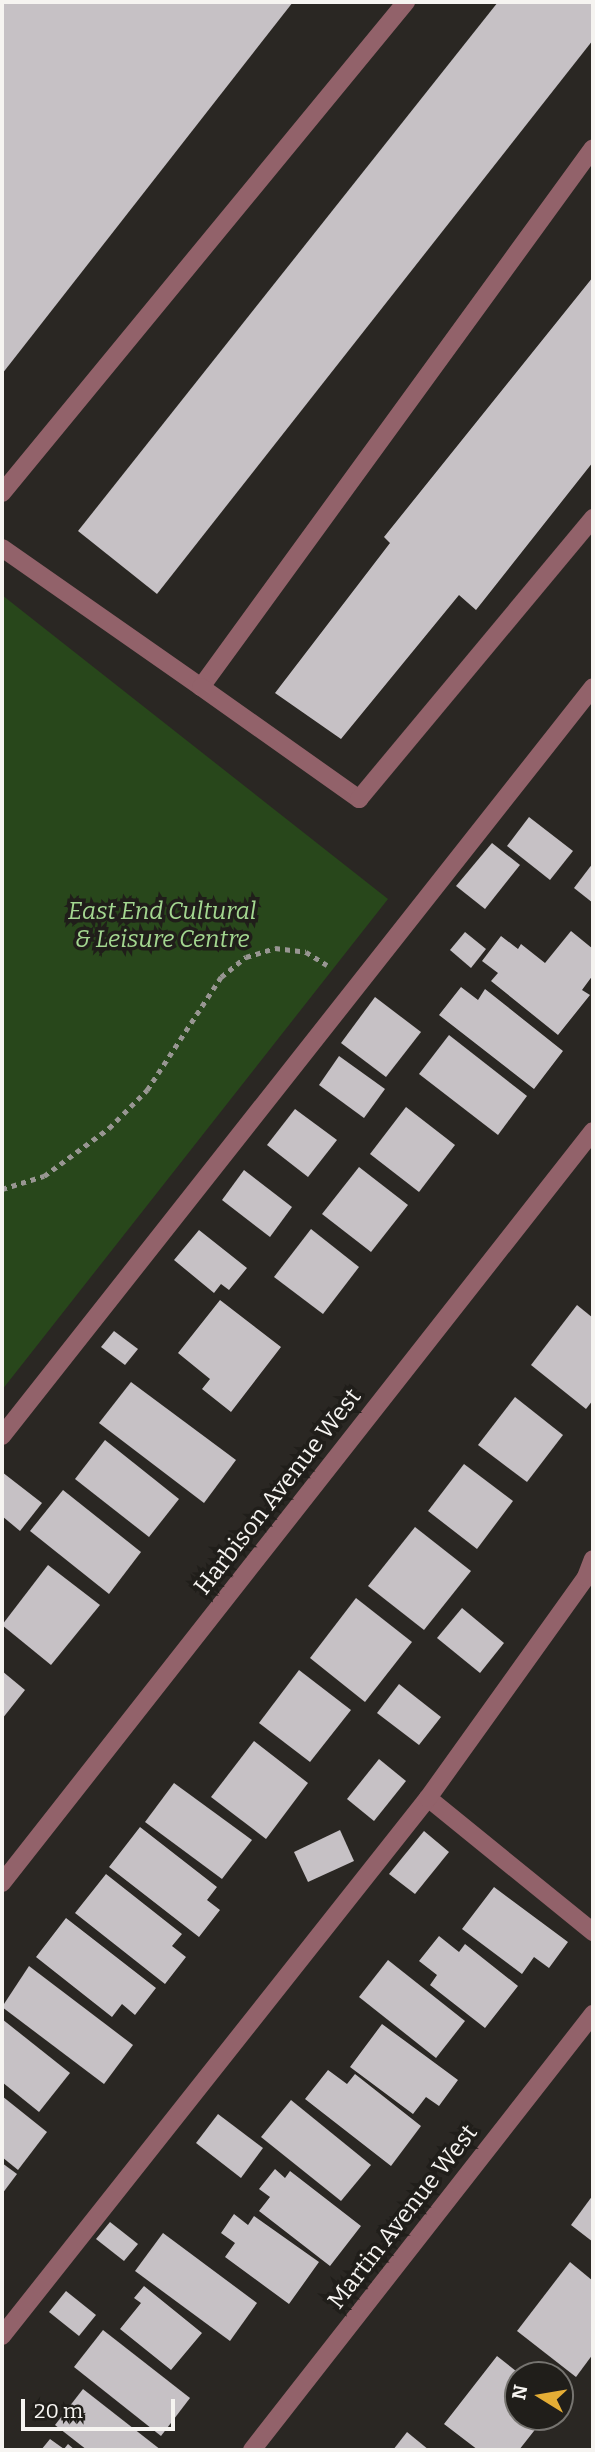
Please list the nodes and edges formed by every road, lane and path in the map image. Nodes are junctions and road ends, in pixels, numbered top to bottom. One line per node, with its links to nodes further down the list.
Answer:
1 (406, 2): 3 (street)
2 (593, 148): 6 (street)
3 (2, 493)
4 (593, 517): 6 (street)
5 (2, 548): 6 (street)
6 (201, 687)
7 (593, 687): 8 (street)
8 (357, 986): 10 (path); 11 (street)
9 (593, 1131): 14 (street, Harbison Avenue West)
10 (2, 1189)
11 (2, 1436)
12 (593, 1559): 13 (street)
13 (428, 1798): 15 (street); 17 (street)
14 (2, 1883)
15 (593, 1932)
16 (593, 2014): 18 (street, Martin Avenue West)
17 (2, 2336)
18 (252, 2450)

